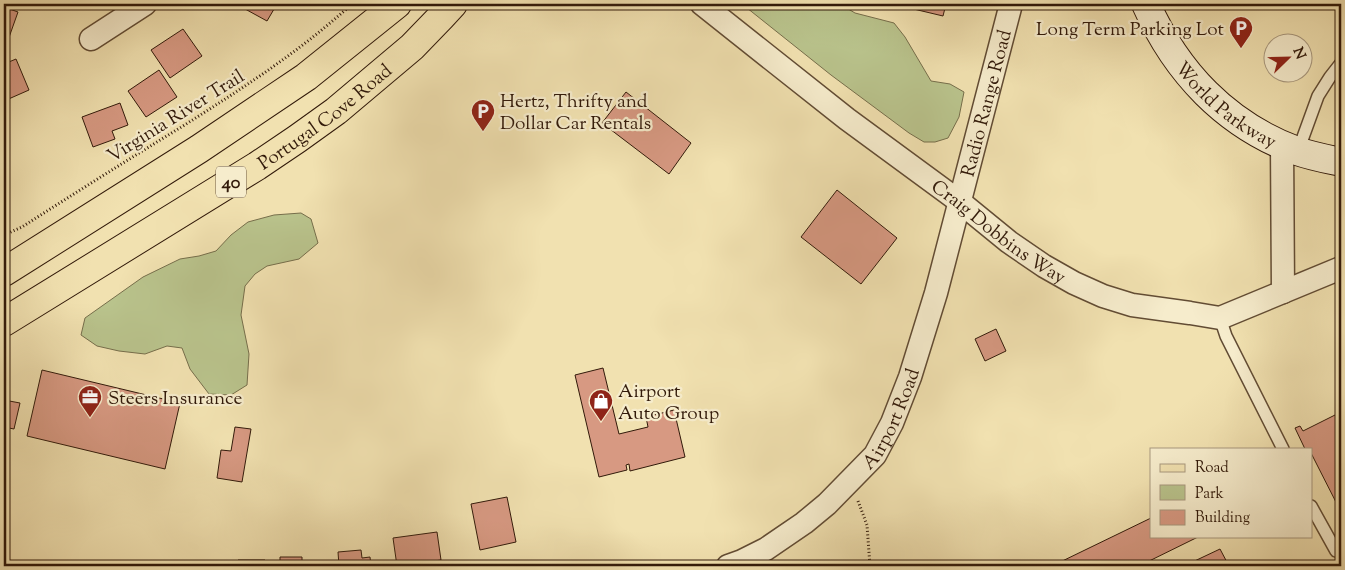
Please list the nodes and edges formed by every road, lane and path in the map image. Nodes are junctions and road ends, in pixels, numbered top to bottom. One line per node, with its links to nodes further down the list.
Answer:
1 (145, 4): 8 (street)
2 (352, 4): 15 (path, Virginia River Trail)
3 (397, 4): 17 (main road, 40)
4 (702, 4): 14 (street, Craig Dobbins Way)
5 (1011, 4): 14 (street, Radio Range Road)
6 (1146, 4): 12 (street, World Parkway)
7 (452, 8): 20 (main road, Portugal Cove Road / 40)
8 (90, 39)
9 (1341, 63): 11 (lane)
10 (1341, 70): 11 (lane)
11 (1330, 77): 12 (lane)
12 (1290, 147): 13 (street, World Parkway); 18 (street)
13 (1341, 162)
14 (960, 202): 19 (street, Craig Dobbins Way); 22 (street, Airport Road)
15 (4, 235)
16 (1341, 268): 18 (street)
17 (4, 272)
18 (1282, 292): 19 (street)
19 (1220, 318): 21 (lane)
20 (4, 322)
21 (1282, 448)
22 (849, 482): 25 (street, Airport Road); 26 (path)
23 (1312, 508): 24 (lane)
24 (1341, 552)
25 (728, 566)
26 (870, 566)

